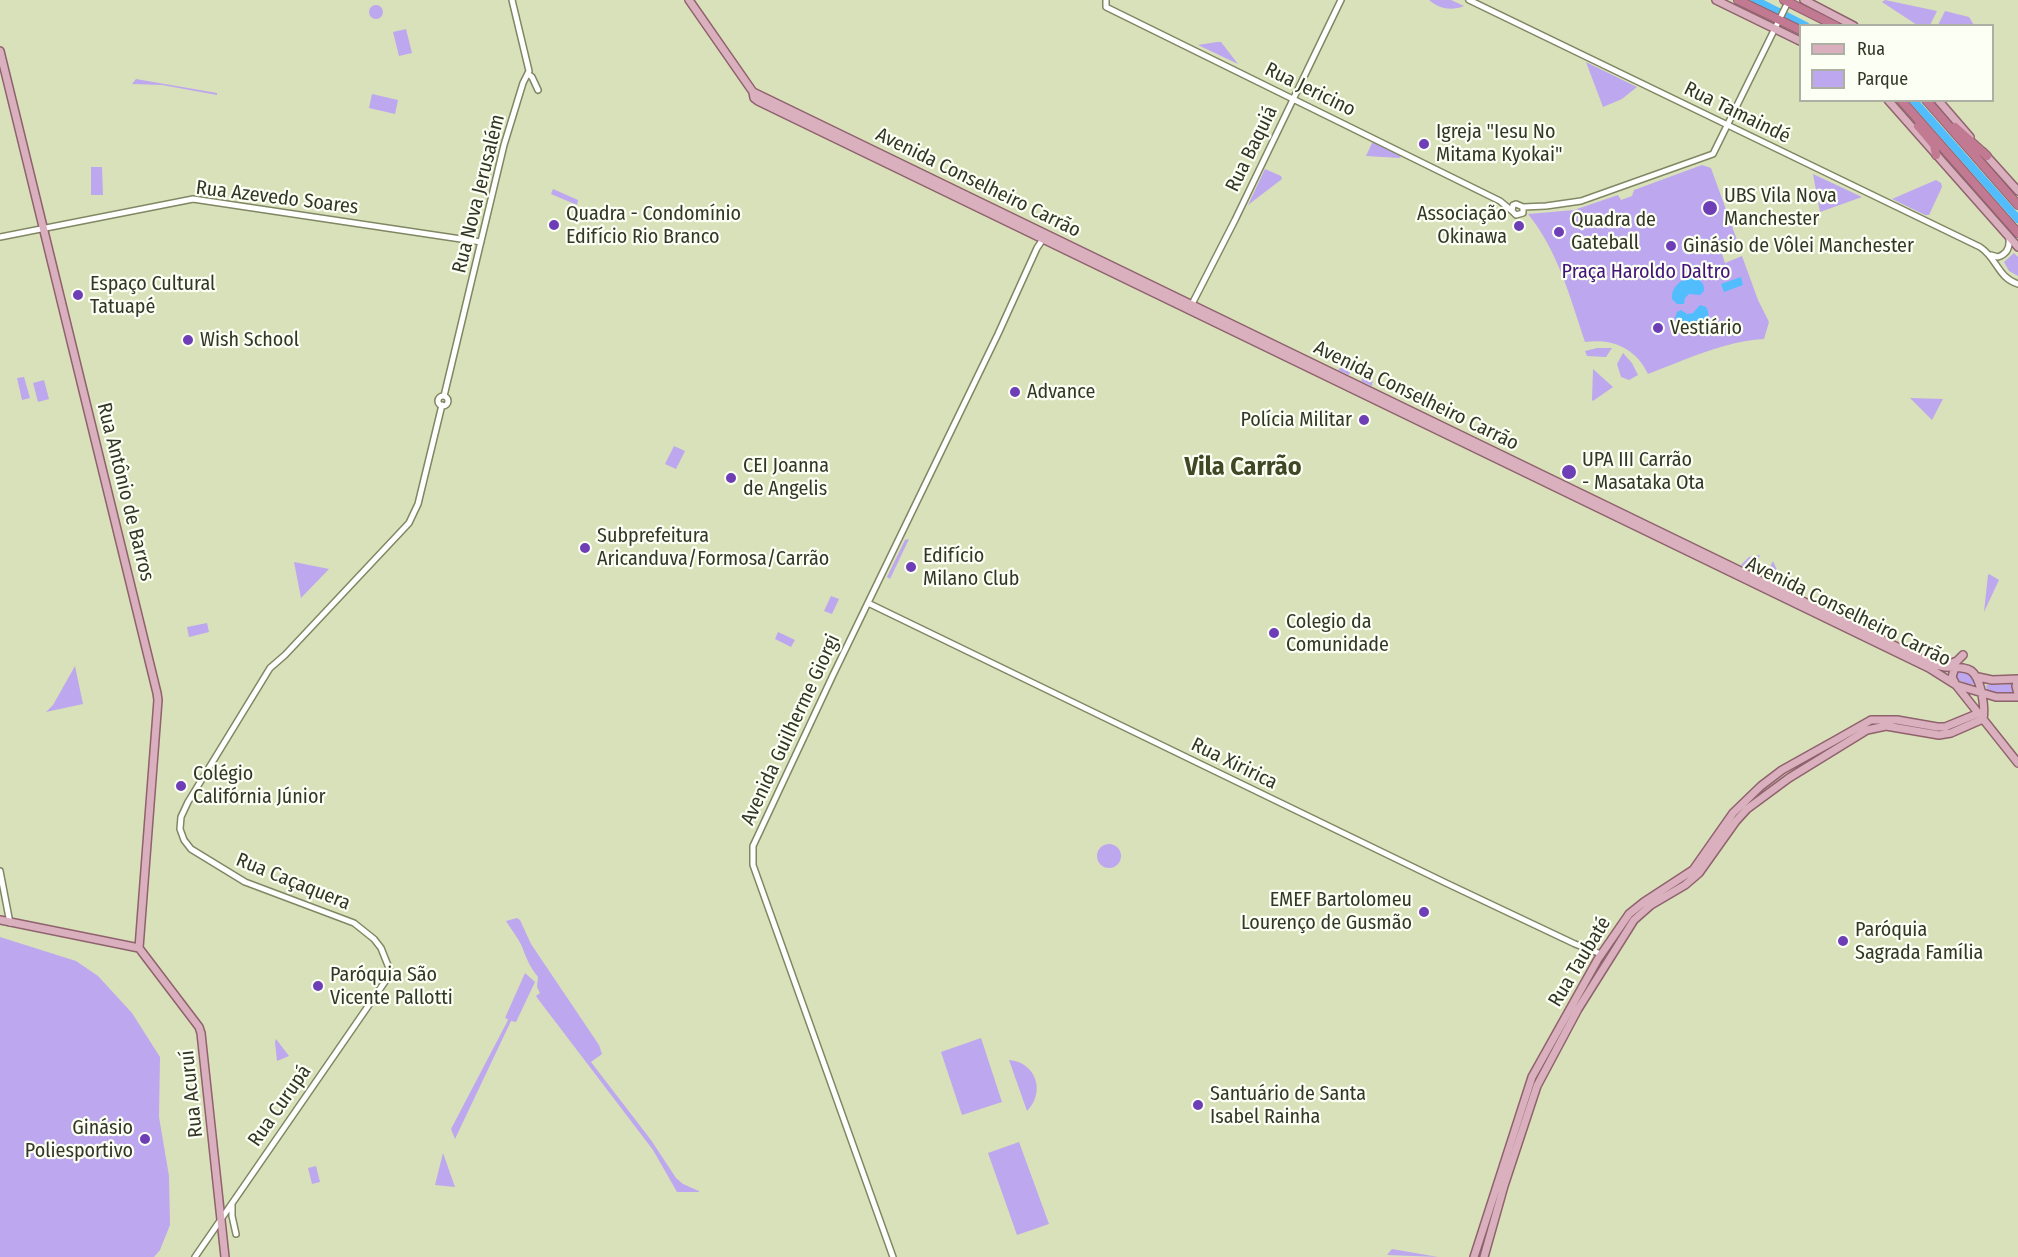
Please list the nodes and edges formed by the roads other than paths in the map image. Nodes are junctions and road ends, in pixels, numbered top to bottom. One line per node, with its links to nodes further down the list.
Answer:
1 (512, 0): 18 (street)
2 (689, 0): 39 (main road, Avenida Conselheiro Carrão)
3 (1108, 0): 10 (street); 10 (street, Rua Jericino)
4 (1341, 0): 20 (street, Rua Baquiá)
5 (1469, 0): 27 (street, Rua Tamaindé)
6 (1716, 0): 14 (main road)
7 (1738, 0): 11 (highway)
8 (1804, 0): 13 (main road)
9 (1787, 2): 11 (street); 12 (highway)
10 (1113, 11): 20 (street, Rua Jericino)
11 (1780, 17): 14 (street); 15 (highway)
12 (1832, 24)
13 (1850, 24)
14 (1774, 28): 16 (main road); 27 (street)
15 (1799, 29)
16 (1799, 40)
17 (0, 51): 36 (main road, Rua Antônio de Barros)
18 (528, 74): 19 (street); 41 (street, Rua Nova Jerusalém)
19 (538, 90)
20 (1293, 99): 31 (street, Rua Jericino); 45 (street, Rua Baquiá)
21 (1890, 102): 28 (main road)
22 (1902, 102): 28 (highway)
23 (1902, 102): 37 (highway)
24 (1928, 102): 26 (highway)
25 (1940, 102): 29 (main road)
26 (1934, 109): 29 (highway); 33 (highway)
27 (1727, 125): 34 (street); 43 (street, Rua Tamaindé)
28 (1936, 155): 40 (main road)
29 (1987, 156): 30 (main road)
30 (2018, 191)
31 (1500, 201): 32 (street, Rua Jericino); 35 (street, Rua Jericino)
32 (1514, 204): 34 (street); 35 (street)
33 (2018, 205)
34 (1523, 207): 35 (street)
35 (1512, 211)
36 (44, 228): 38 (street, Rua Azevedo Soares); 41 (street, Rua Azevedo Soares); 64 (main road, Rua Antônio de Barros)
37 (2018, 233)
38 (0, 237)
39 (1044, 237): 45 (main road, Avenida Conselheiro Carrão); 46 (street, Avenida Guilherme Giorgi)
40 (2009, 238): 42 (main road); 43 (street)
41 (481, 242): 50 (street, Rua Nova Jerusalém)
42 (2018, 247)
43 (1991, 255): 44 (street)
44 (2018, 284)
45 (1190, 308): 48 (main road, Avenida Conselheiro Carrão); 53 (main road, Avenida Conselheiro Carrão)
46 (868, 603): 65 (street, Rua Xiririca); 75 (street, Avenida Guilherme Giorgi)
47 (1963, 656): 48 (main road)
48 (1938, 666): 49 (main road, Avenida Conselheiro Carrão)
49 (1956, 667): 51 (main road, Avenida Conselheiro Carrão); 53 (main road)
50 (270, 668): 67 (street, Rua Caçaquera)
51 (1978, 677): 52 (main road, Avenida Conselheiro Carrão); 54 (main road)
52 (2018, 679): 55 (main road)
53 (1956, 685): 54 (main road); 56 (main road, Avenida Conselheiro Carrão)
54 (1982, 694): 55 (main road); 56 (main road)
55 (2018, 695)
56 (1981, 716): 57 (main road, Avenida Conselheiro Carrão); 58 (main road, Rua Taubaté); 59 (main road, Rua Taubaté)
57 (2018, 763)
58 (1776, 776): 59 (main road); 60 (main road, Rua Taubaté)
59 (1785, 781): 60 (main road, Rua Taubaté)
60 (1744, 807): 65 (main road, Rua Taubaté); 66 (main road, Rua Taubaté)
61 (0, 871): 63 (street)
62 (0, 920): 63 (main road)
63 (10, 923): 64 (main road)
64 (139, 948): 71 (main road, Rua Acuruí)
65 (1599, 956): 66 (main road); 68 (main road, Rua Taubaté)
66 (1611, 959): 69 (main road, Rua Taubaté)
67 (391, 973): 70 (street, Rua Curupá)
68 (1582, 989): 69 (main road); 76 (main road, Rua Taubaté)
69 (1588, 995): 77 (main road, Rua Taubaté)
70 (232, 1203): 71 (street, Rua Curupá); 72 (street)
71 (222, 1219): 73 (street, Rua Curupá); 74 (main road, Rua Acuruí)
72 (236, 1234)
73 (195, 1257)
74 (225, 1257)
75 (893, 1257)
76 (1474, 1257)
77 (1484, 1257)

